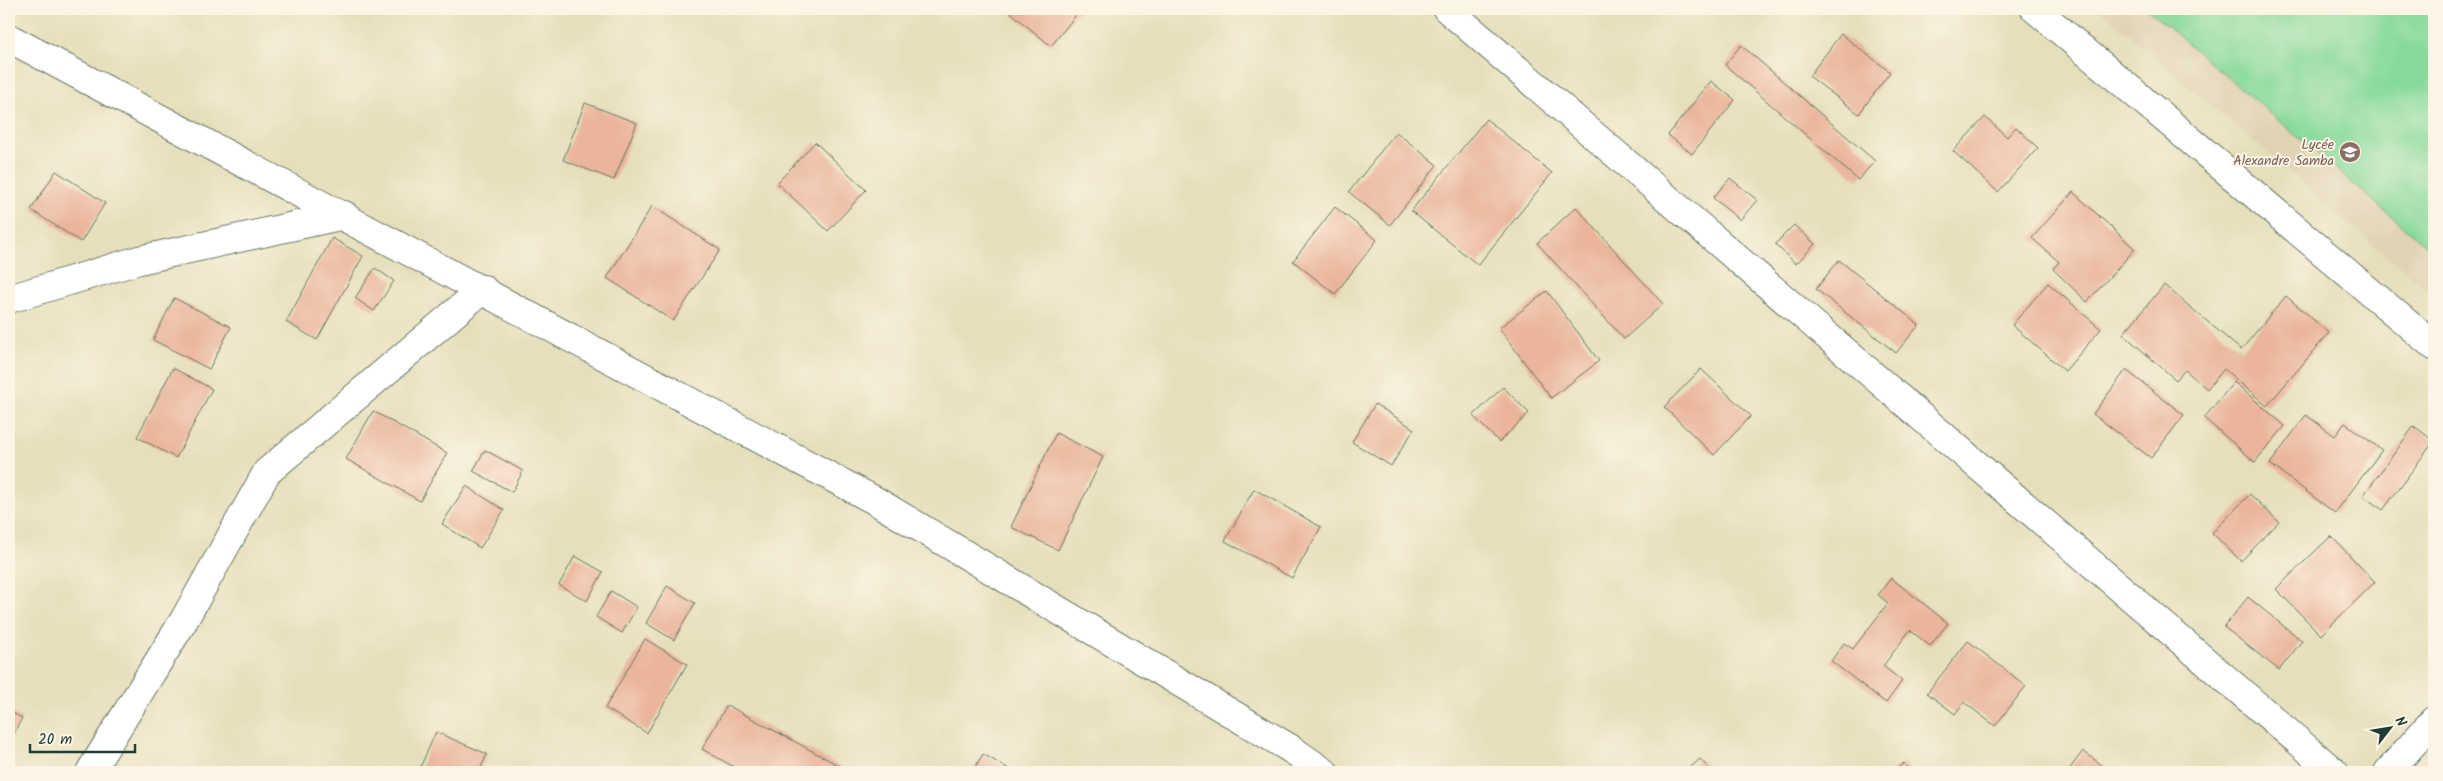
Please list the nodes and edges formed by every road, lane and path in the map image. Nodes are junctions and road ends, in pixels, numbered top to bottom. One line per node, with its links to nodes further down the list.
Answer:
1 (1447, 9): 11 (street)
2 (2034, 9): 7 (street)
3 (9, 38): 4 (street)
4 (344, 215): 5 (street); 6 (street)
5 (482, 289): 9 (street); 10 (street)
6 (9, 299)
7 (2434, 346)
8 (2434, 720): 12 (street)
9 (90, 772)
10 (1324, 772)
11 (2334, 772)
12 (2388, 772)

